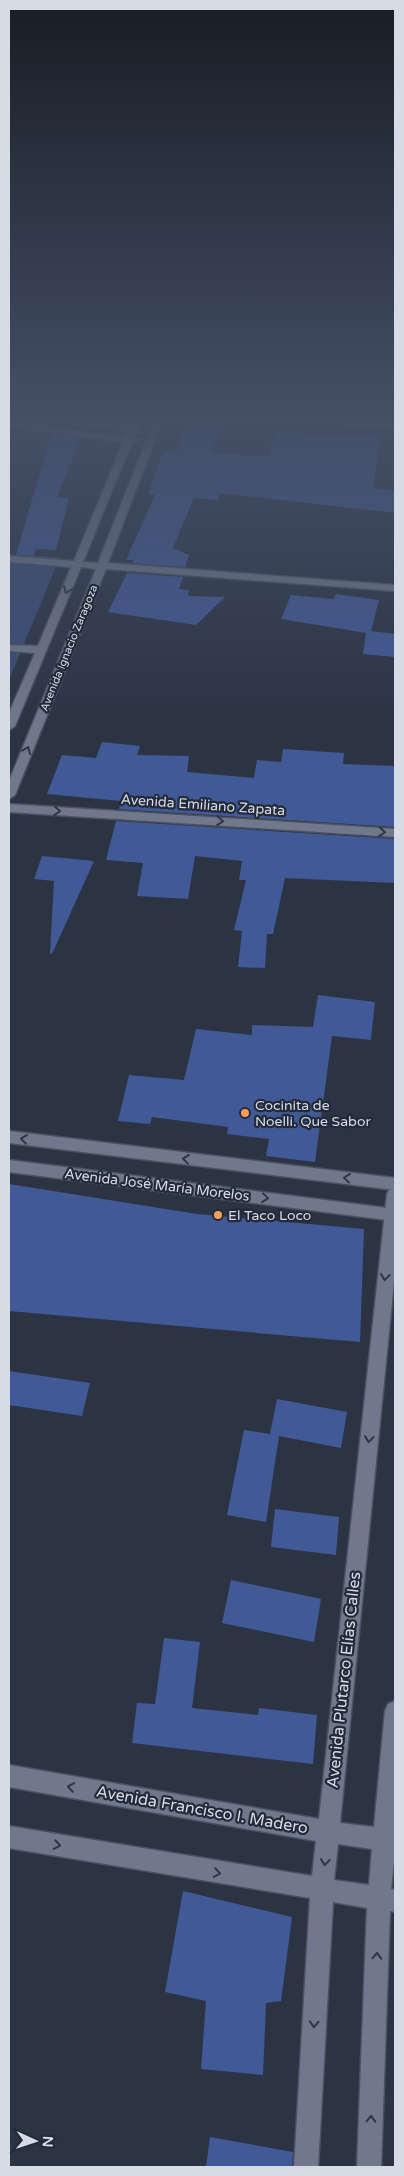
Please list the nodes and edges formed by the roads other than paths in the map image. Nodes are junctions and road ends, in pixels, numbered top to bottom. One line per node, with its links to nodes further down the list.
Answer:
1 (109, 518): 4 (street, Avenida Ignacio Zaragoza)
2 (110, 518): 5 (street, Avenida Ignacio Zaragoza)
3 (9, 559): 4 (street)
4 (78, 565): 5 (street); 8 (street, Avenida Ignacio Zaragoza, one-way to 8)
5 (102, 566): 6 (street); 10 (street, Avenida Ignacio Zaragoza, one-way to 5)
6 (395, 588)
7 (9, 648): 8 (street)
8 (42, 650): 9 (street, Avenida Ignacio Zaragoza)
9 (9, 726)
10 (9, 795)
11 (9, 808): 12 (street, Avenida Emiliano Zapata, one-way to 12)
12 (395, 833)
13 (9, 1137): 15 (street, one-way to 13)
14 (9, 1166): 17 (street, Avenida José María Morelos, one-way to 17)
15 (395, 1184)
16 (395, 1194): 17 (street, Avenida Plutarco Elías Calles)
17 (394, 1215): 20 (street, Avenida Plutarco Elías Calles, one-way to 20)
18 (395, 1711): 22 (street)
19 (9, 1776): 20 (street, Avenida Francisco I. Madero, one-way to 19)
20 (328, 1832): 22 (street, Avenida Francisco I. Madero); 23 (street, Avenida Plutarco Elías Calles, one-way to 23)
21 (9, 1837): 23 (street, one-way to 23)
22 (390, 1840): 24 (street)
23 (322, 1890): 24 (street); 25 (street, Avenida Plutarco Elías Calles, one-way to 25)
24 (387, 1900): 26 (street, one-way to 24)
25 (306, 2167)
26 (369, 2167)

